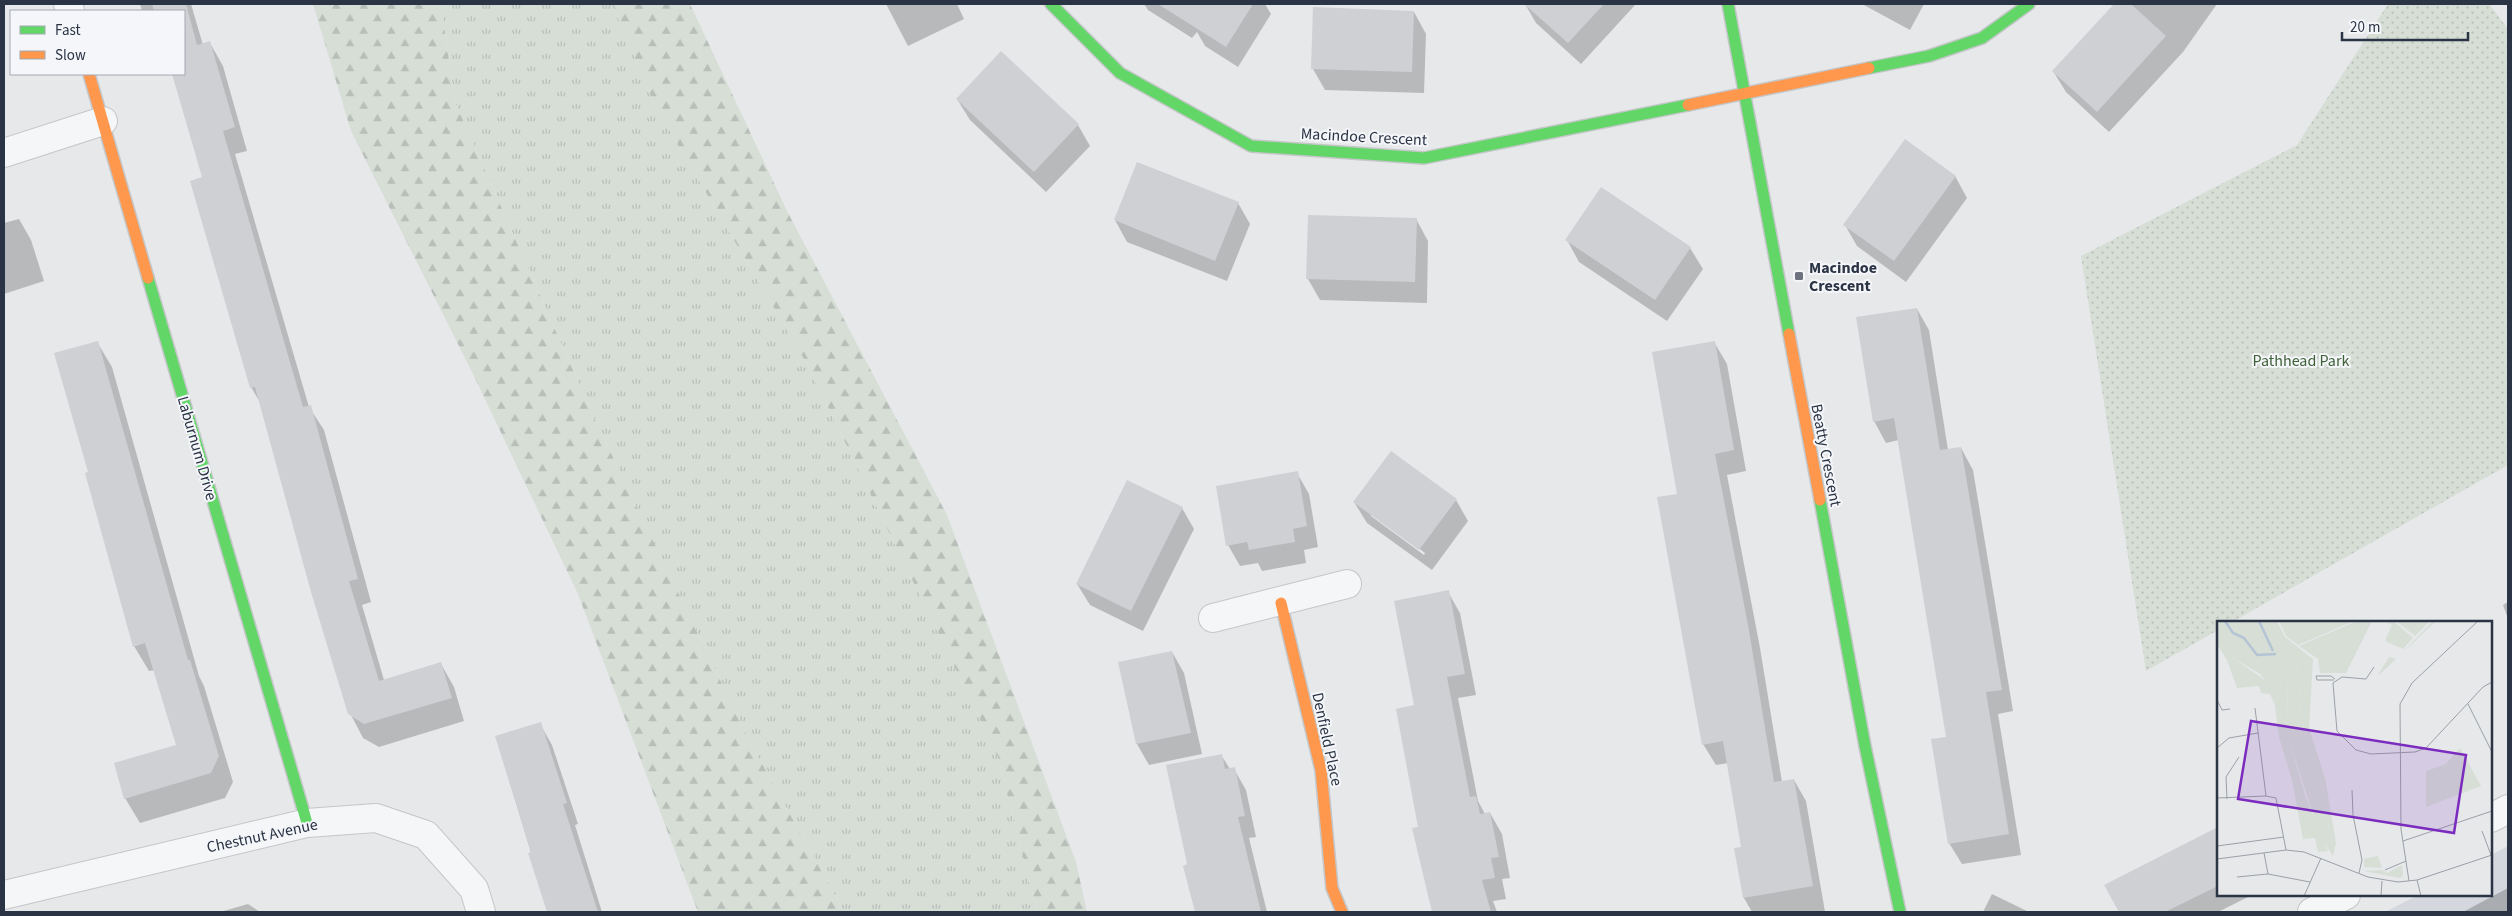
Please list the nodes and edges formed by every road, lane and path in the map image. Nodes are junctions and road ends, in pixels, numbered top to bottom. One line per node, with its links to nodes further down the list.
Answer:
1 (1051, 4): 5 (street, Macindoe Crescent)
2 (1728, 4): 5 (street, Beatty Crescent)
3 (2029, 4): 5 (street, Macindoe Crescent)
4 (89, 75): 6 (street, Laburnum Drive)
5 (1744, 94): 18 (street, Beatty Crescent)
6 (103, 121): 7 (street); 13 (street, Laburnum Drive)
7 (4, 152)
8 (1347, 584): 9 (street)
9 (1281, 603): 10 (street); 17 (street, Denfield Place)
10 (1213, 618)
11 (2508, 808): 12 (street)
12 (2492, 817)
13 (307, 823): 14 (street, Chestnut Avenue); 16 (street, Chestnut Avenue)
14 (4, 895)
15 (2344, 896): 19 (street)
16 (481, 912)
17 (1342, 912)
18 (1900, 912)
19 (2312, 912)

